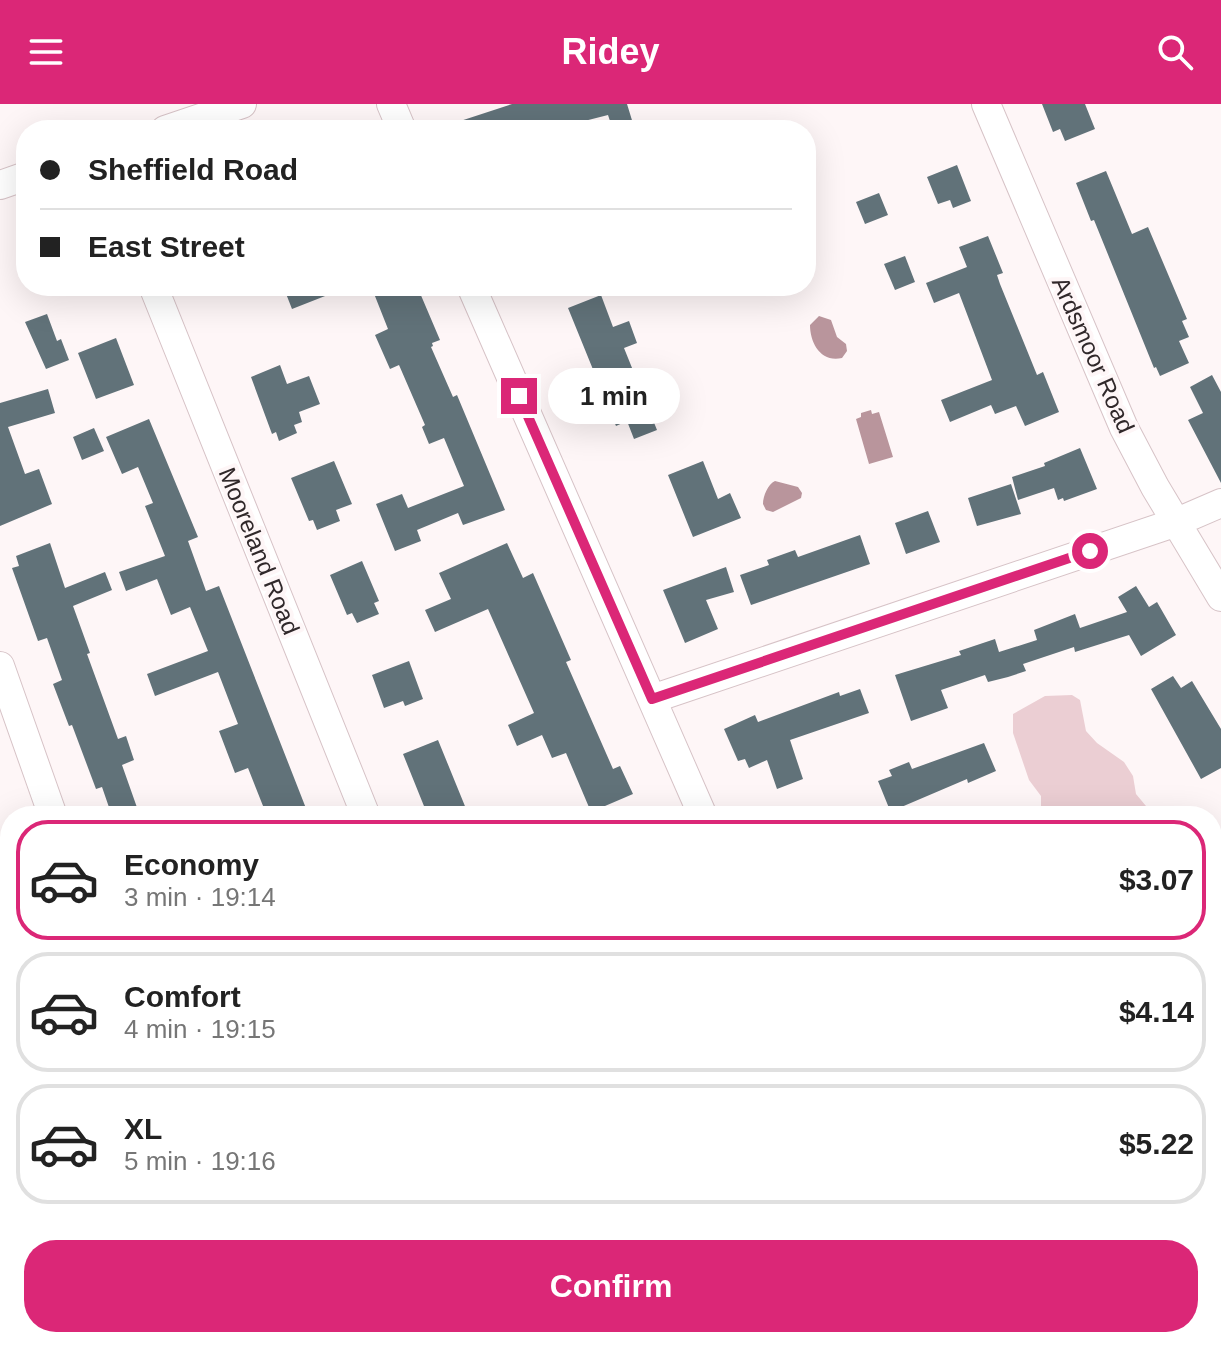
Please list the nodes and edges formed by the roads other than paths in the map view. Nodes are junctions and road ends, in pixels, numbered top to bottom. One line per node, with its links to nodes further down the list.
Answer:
1 (242, 104): 3 (street)
2 (986, 104): 8 (street, Ardsmoor Road)
3 (203, 110): 4 (street)
4 (184, 120)
5 (157, 296): 13 (street, Mooreland Road)
6 (475, 296): 11 (street)
7 (1221, 503): 8 (street)
8 (1177, 522): 9 (street, Ardsmoor Road); 11 (street)
9 (1221, 597)
10 (0, 666): 12 (street)
11 (652, 699): 14 (street)
12 (49, 806)
13 (362, 806)
14 (699, 806)

